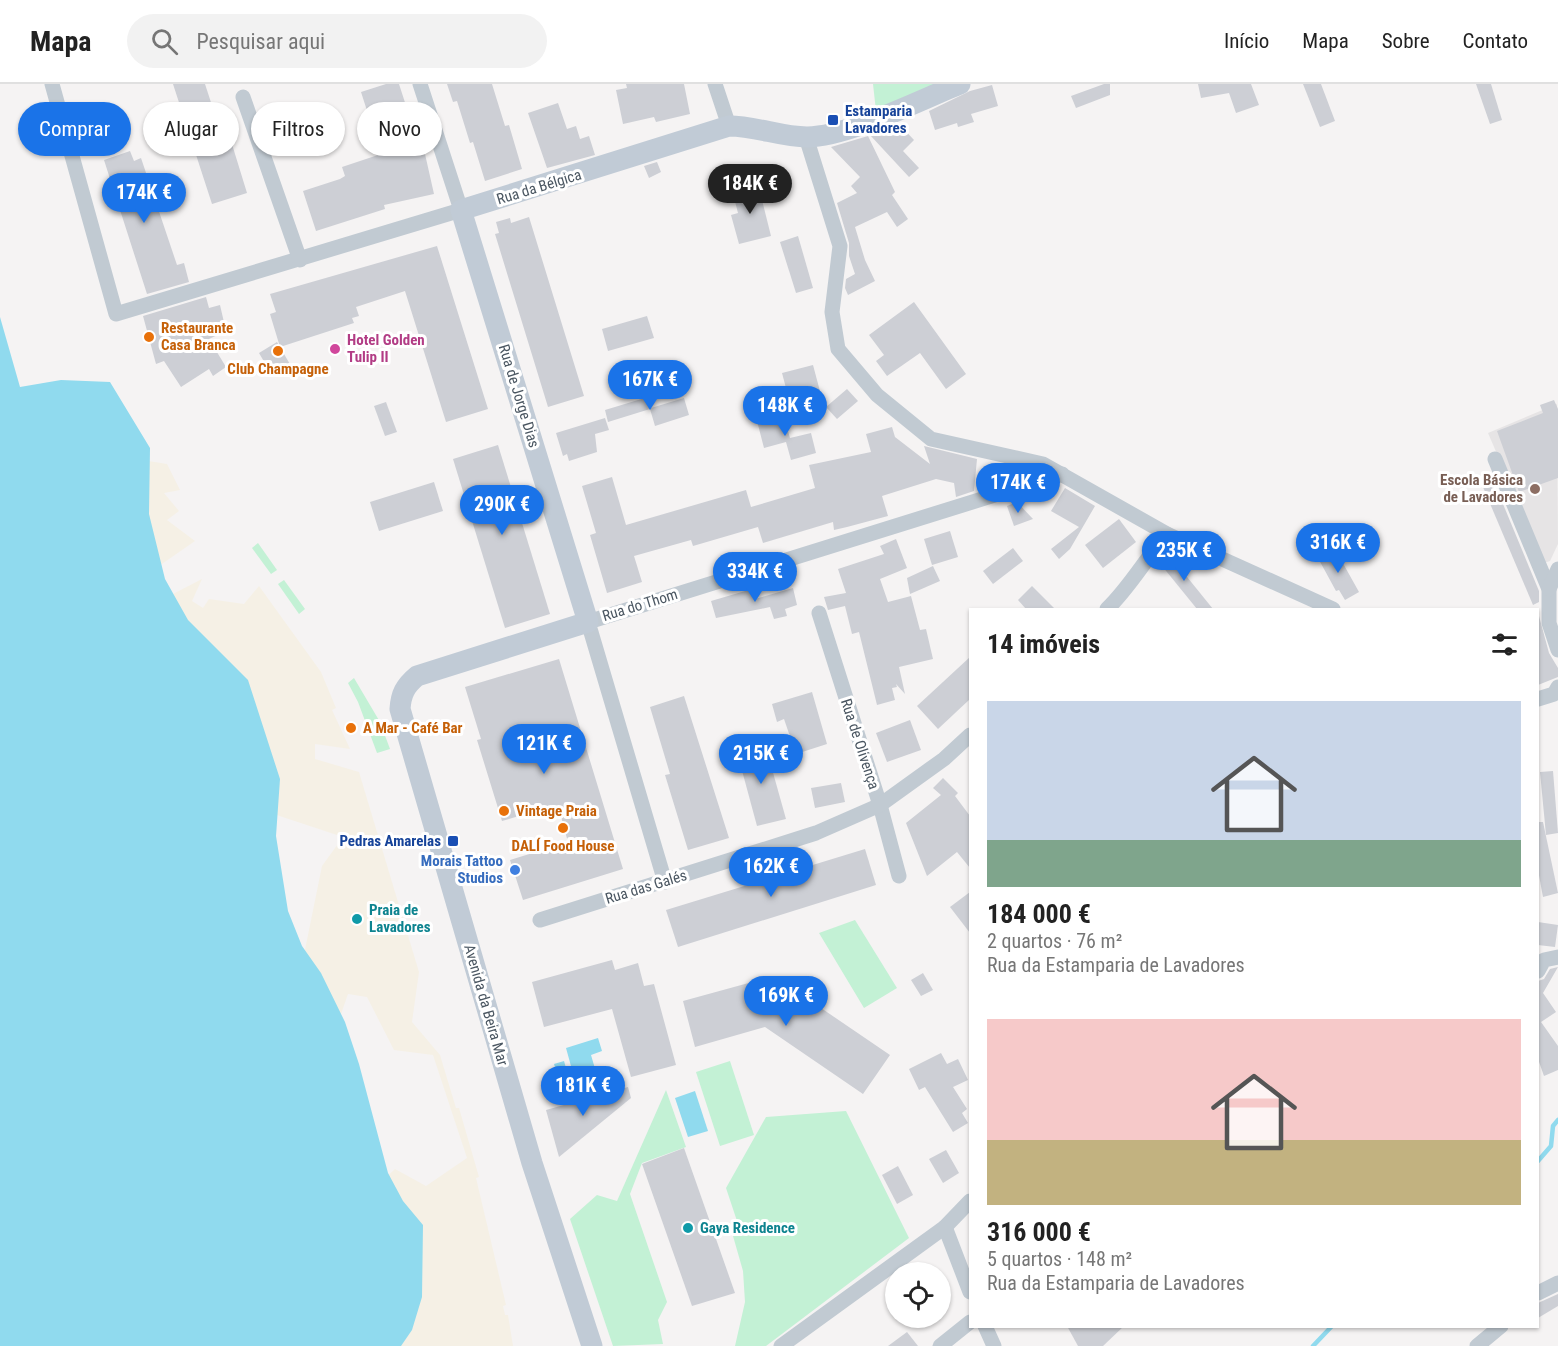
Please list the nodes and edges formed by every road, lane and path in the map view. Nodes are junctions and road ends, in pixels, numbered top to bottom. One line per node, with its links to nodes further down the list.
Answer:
1 (420, 84): 8 (street, Rua de Jorge Dias)
2 (715, 84): 6 (street)
3 (960, 84): 7 (main road, Rua da Bélgica)
4 (55, 85): 9 (street, Rua da Bélgica)
5 (243, 97): 9 (street)
6 (729, 126): 7 (main road, Rua da Bélgica); 8 (main road, Rua da Bélgica)
7 (806, 137): 11 (street)
8 (461, 210): 9 (street, Rua da Bélgica); 18 (main road, Rua de Jorge Dias)
9 (300, 260)
10 (1495, 459): 14 (street)
11 (1062, 474): 12 (street); 18 (street, Rua do Thom)
12 (1167, 534): 15 (street); 16 (street)
13 (1558, 569): 14 (street)
14 (1549, 589): 19 (street)
15 (1108, 608)
16 (1331, 608)
17 (819, 613): 25 (street, Rua de Olivença)
18 (588, 622): 22 (main road, Rua do Thom); 27 (street, Rua de Jorge Dias)
19 (1558, 650)
20 (1539, 688): 21 (street)
21 (1557, 692): 23 (street)
22 (401, 697): 39 (main road, Avenida da Beira Mar)
23 (1539, 699)
24 (969, 736): 25 (street, Rua das Galés)
25 (880, 805): 26 (street, Rua de Olivença); 27 (street, Rua das Galés)
26 (899, 876)
27 (665, 882): 28 (street, Rua das Galés)
28 (540, 920)
29 (1558, 957): 30 (street)
30 (1539, 969)
31 (969, 1202): 32 (street)
32 (945, 1227): 34 (street); 40 (street)
33 (1558, 1283): 35 (street)
34 (969, 1289)
35 (1539, 1292)
36 (969, 1323): 41 (street)
37 (986, 1328): 42 (street)
38 (1500, 1328): 43 (street)
39 (592, 1346)
40 (782, 1346)
41 (940, 1346)
42 (994, 1346)
43 (1477, 1346)

